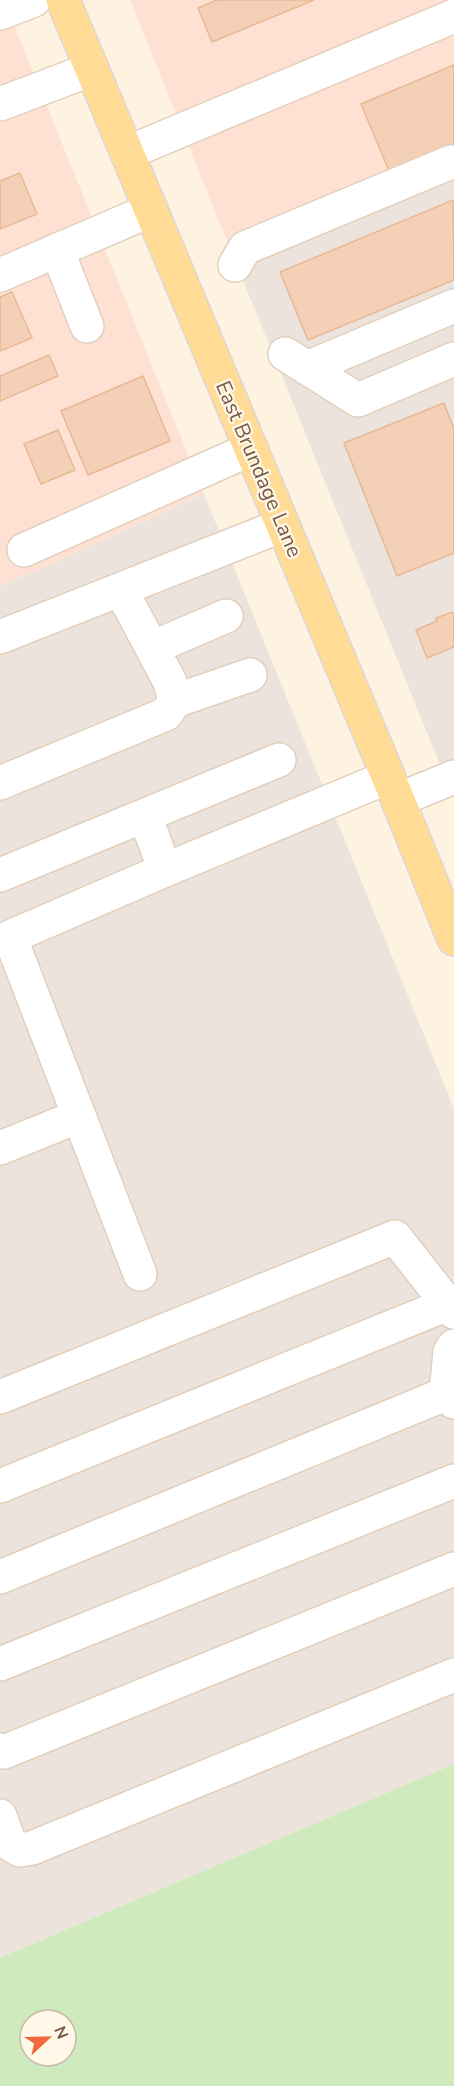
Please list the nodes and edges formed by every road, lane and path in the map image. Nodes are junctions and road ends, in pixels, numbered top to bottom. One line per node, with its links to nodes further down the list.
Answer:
1 (34, 0): 3 (street)
2 (63, 0): 5 (main road, East Brundage Lane)
3 (0, 13)
4 (454, 16): 7 (street)
5 (92, 69): 6 (street); 7 (main road, East Brundage Lane)
6 (0, 104)
7 (127, 153): 9 (main road, East Brundage Lane)
8 (454, 163): 11 (street)
9 (151, 210): 10 (street); 16 (main road, East Brundage Lane)
10 (57, 250): 12 (street); 14 (street)
11 (236, 264)
12 (0, 275)
13 (454, 306): 15 (street)
14 (87, 326)
15 (454, 359)
16 (251, 448): 17 (main road, East Brundage Lane); 18 (street)
17 (283, 525): 19 (street); 28 (main road, East Brundage Lane)
18 (24, 550)
19 (121, 590): 21 (street); 22 (street)
20 (226, 616): 22 (street)
21 (0, 637)
22 (152, 648): 24 (street)
23 (250, 675): 24 (street)
24 (175, 701): 27 (street)
25 (279, 760): 29 (street)
26 (454, 777): 28 (street)
27 (0, 783)
28 (393, 789): 30 (street); 33 (main road, East Brundage Lane)
29 (145, 816): 30 (street); 31 (street)
30 (165, 870): 32 (street)
31 (0, 876)
32 (5, 925): 34 (street)
33 (454, 939)
34 (79, 1116): 35 (street); 36 (street)
35 (0, 1148)
36 (140, 1274)
37 (451, 1308): 39 (street); 42 (street)
38 (454, 1346): 40 (street)
39 (0, 1397)
40 (452, 1397): 44 (street)
41 (454, 1481): 45 (street)
42 (0, 1486)
43 (454, 1569): 47 (street)
44 (0, 1577)
45 (0, 1665)
46 (454, 1675): 48 (street)
47 (0, 1749)
48 (0, 1816)

